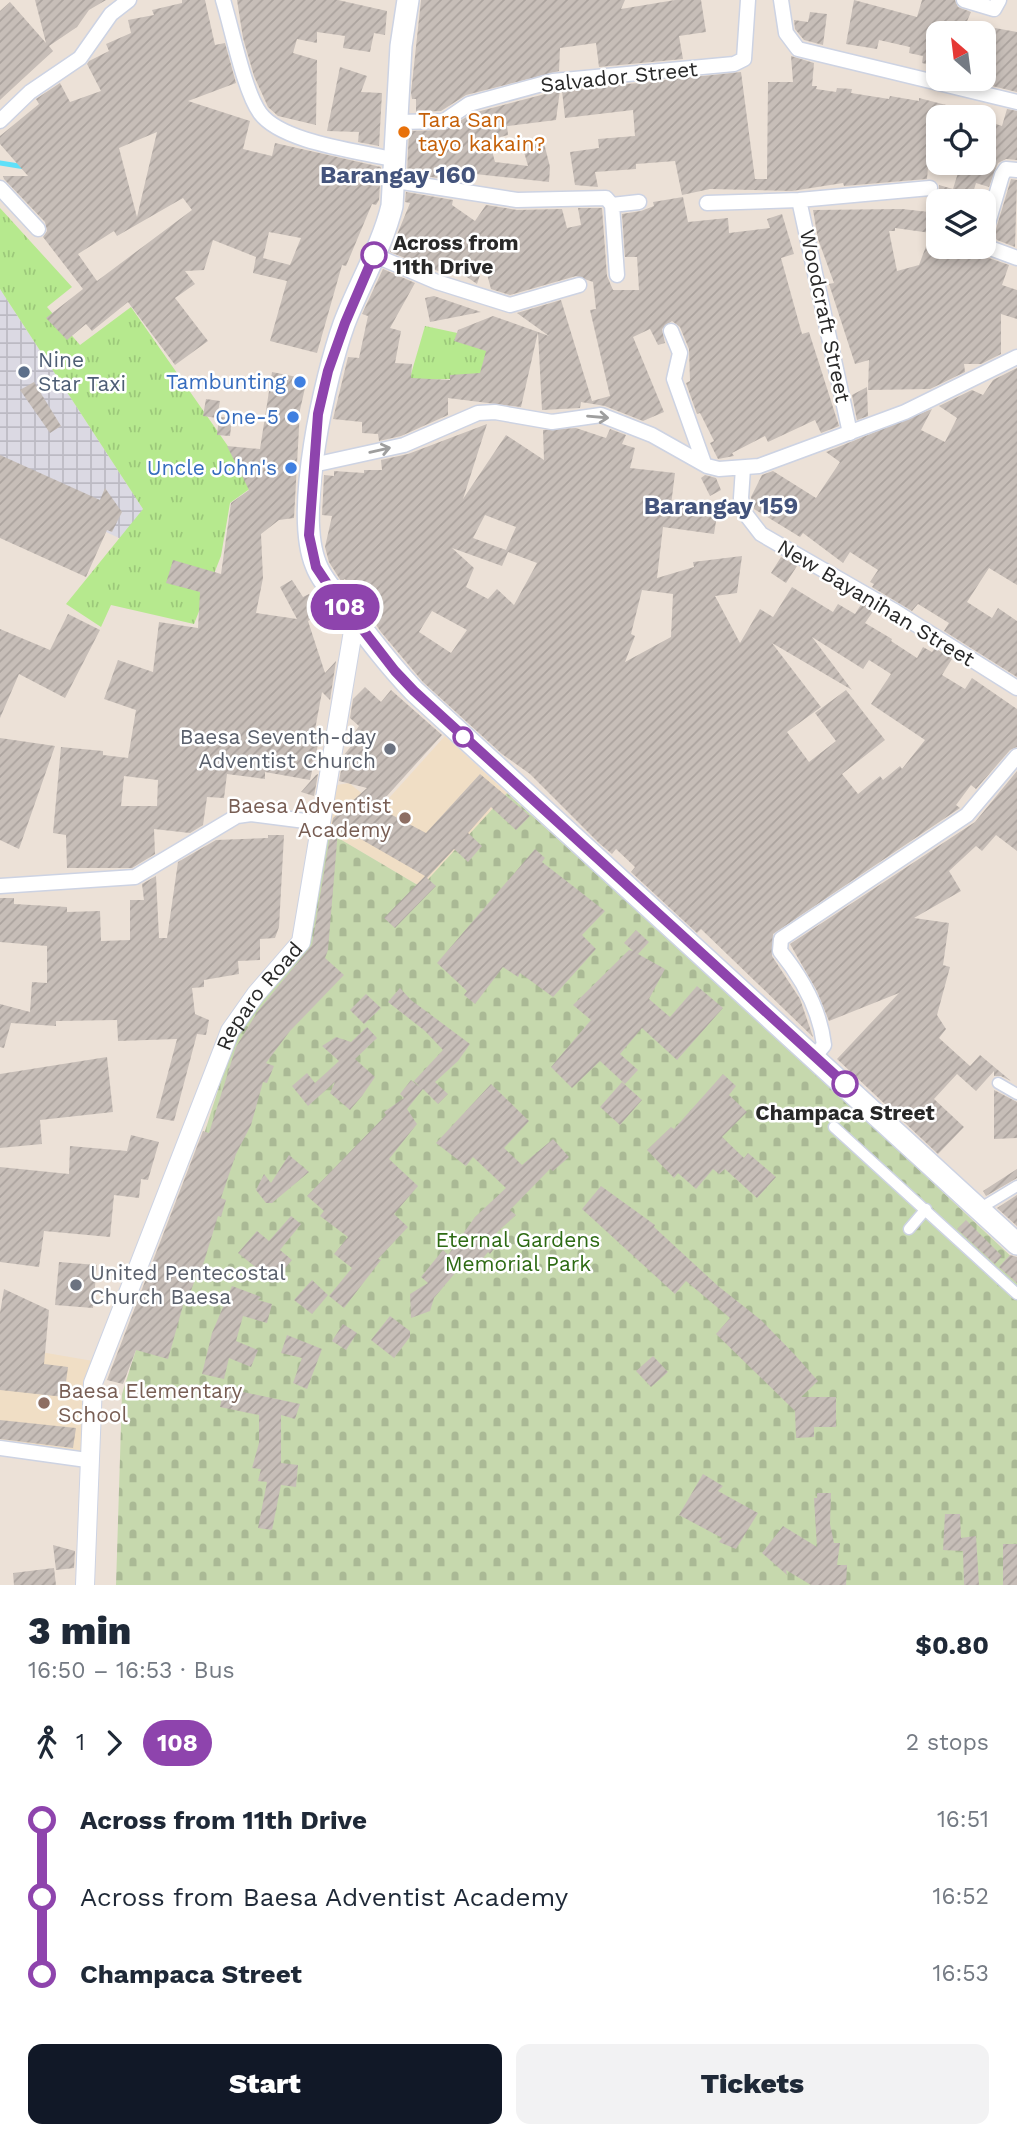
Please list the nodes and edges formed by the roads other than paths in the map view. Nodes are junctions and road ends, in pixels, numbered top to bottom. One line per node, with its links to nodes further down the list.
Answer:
1 (130, 0): 9 (street)
2 (223, 0): 11 (street)
3 (408, 0): 10 (main road)
4 (748, 0): 10 (street, Salvador Street)
5 (781, 0): 8 (street)
6 (964, 0): 7 (street)
7 (999, 0)
8 (1017, 102)
9 (0, 121)
10 (398, 122): 11 (main road)
11 (396, 170): 17 (street); 20 (main road)
12 (1017, 170): 21 (street)
13 (0, 188): 19 (street)
14 (930, 188): 15 (street)
15 (799, 200): 18 (street); 26 (street, Woodcraft Street)
16 (639, 202): 17 (street)
17 (611, 203): 22 (street)
18 (706, 203)
19 (38, 229)
20 (374, 255): 23 (street); 28 (main road)
21 (1017, 258)
22 (617, 275)
23 (579, 285)
24 (671, 331): 27 (street)
25 (1017, 356): 26 (street)
26 (850, 433): 29 (street)
27 (704, 463): 28 (street, one-way to 27); 29 (street)
28 (313, 465): 30 (main road)
29 (743, 468): 31 (street, New Bayanihan Street)
30 (355, 619): 33 (street, Reparo Road); 35 (main road)
31 (1017, 688)
32 (1017, 756): 35 (street)
33 (321, 823): 34 (street); 46 (street, Reparo Road)
34 (0, 886)
35 (815, 1056): 41 (main road)
36 (998, 1083): 37 (street)
37 (1017, 1094)
38 (834, 1127): 40 (street)
39 (1017, 1186): 41 (street)
40 (926, 1209): 42 (street); 44 (street)
41 (979, 1209): 43 (main road)
42 (909, 1229)
43 (1017, 1244)
44 (1017, 1294)
45 (0, 1448): 46 (street)
46 (87, 1460): 47 (street, Reparo Road)
47 (85, 1585)

